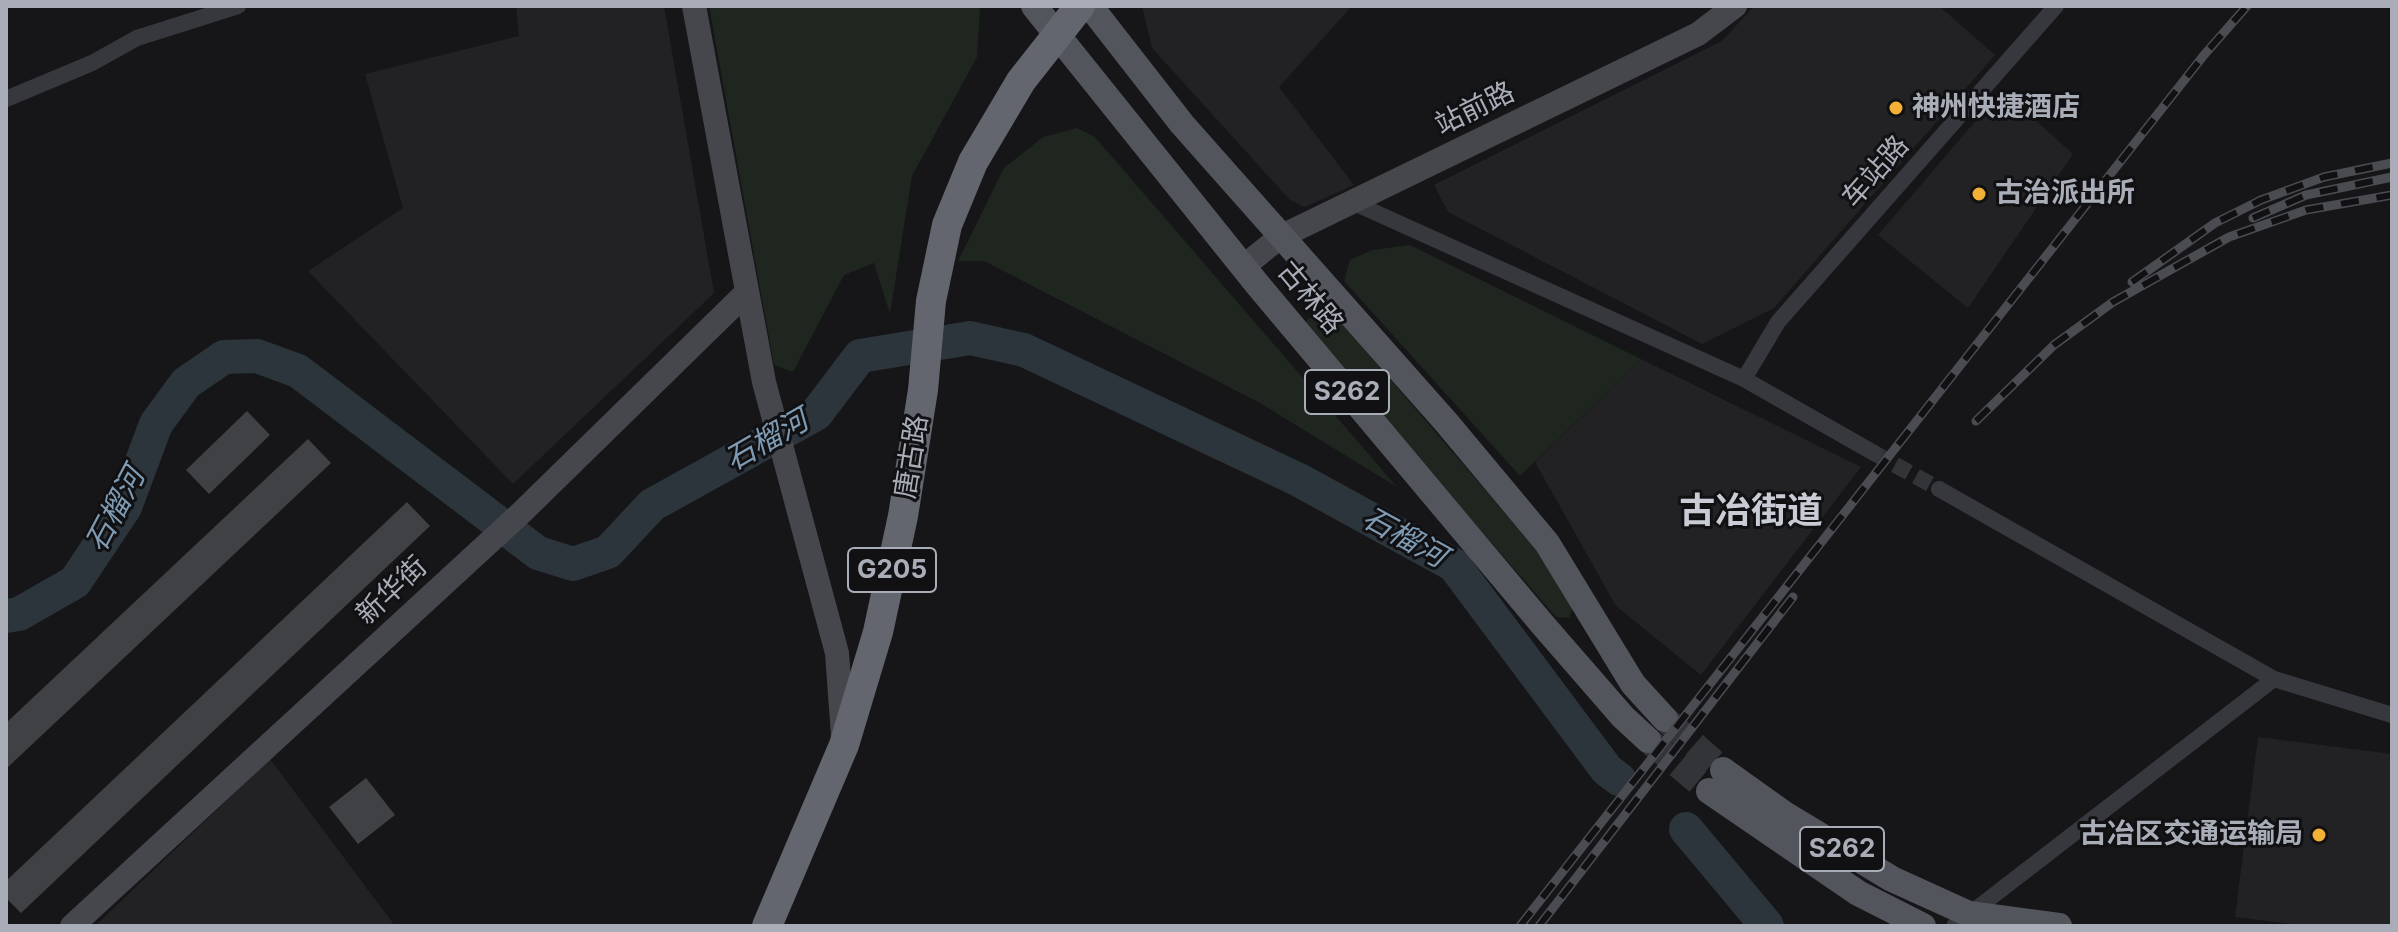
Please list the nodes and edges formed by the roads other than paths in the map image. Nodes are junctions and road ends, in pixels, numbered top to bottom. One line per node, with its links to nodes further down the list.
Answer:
1 (238, 6): 9 (street)
2 (694, 6): 13 (street)
3 (1034, 6): 8 (main road, S262)
4 (1080, 6): 8 (highway, 唐古路 / G205)
5 (1090, 6): 11 (main road, 古林路 / S262)
6 (1735, 6): 10 (street, 站前路)
7 (2056, 6): 14 (street, 车站路)
8 (1056, 34): 12 (main road, 古林路 / S262); 21 (highway, 唐古路 / G205)
9 (6, 99)
10 (1352, 202): 11 (street, 站前路); 14 (street)
11 (1280, 237): 12 (street, 站前路); 19 (main road, 古林路 / S262)
12 (1243, 267): 20 (main road, 古林路 / S262)
13 (746, 293): 21 (street); 23 (street, 新华街)
14 (1744, 379): 15 (street)
15 (1874, 453)
16 (1939, 489): 17 (street)
17 (2274, 679): 18 (street); 22 (street)
18 (2392, 715)
19 (1665, 719)
20 (1648, 740)
21 (844, 745): 24 (highway, 唐古路 / G205)
22 (1962, 920): 25 (main road, S262); 26 (main road, S262)
23 (72, 926)
24 (767, 926)
25 (1923, 926)
26 (2059, 926)

